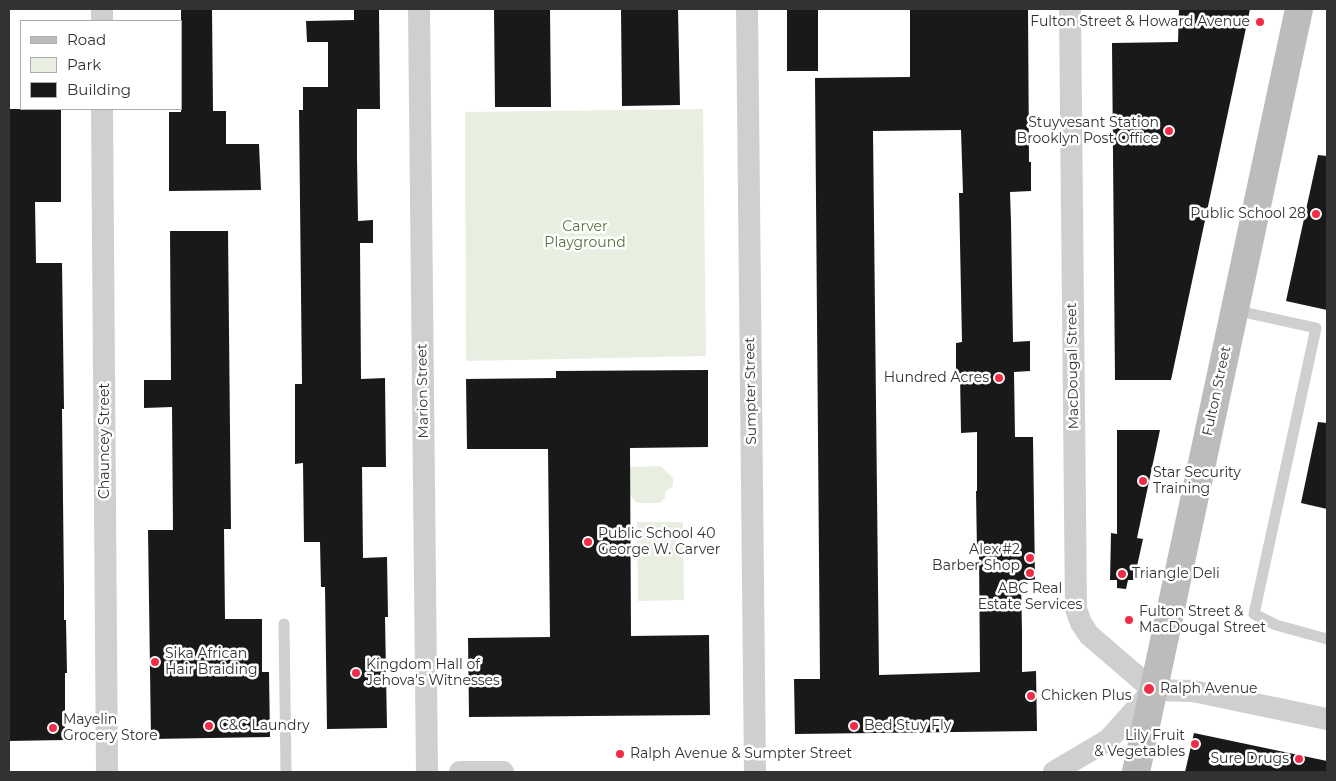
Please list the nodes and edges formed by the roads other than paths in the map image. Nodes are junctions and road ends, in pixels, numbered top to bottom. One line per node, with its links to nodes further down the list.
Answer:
1 (419, 9): 13 (street, Marion Street)
2 (747, 9): 16 (street, Sumpter Street)
3 (1070, 9): 9 (street, MacDougal Street)
4 (1299, 9): 6 (main road, Fulton Street)
5 (102, 110): 11 (street, Chauncey Street)
6 (1234, 310): 8 (lane); 9 (main road, Fulton Street)
7 (284, 624): 12 (lane)
8 (1327, 639)
9 (1153, 690): 10 (street); 17 (street); 18 (main road, Fulton Street)
10 (1327, 719)
11 (107, 772)
12 (286, 772)
13 (428, 772)
14 (460, 772): 15 (street)
15 (503, 772)
16 (755, 772)
17 (1054, 772)
18 (1136, 772)

